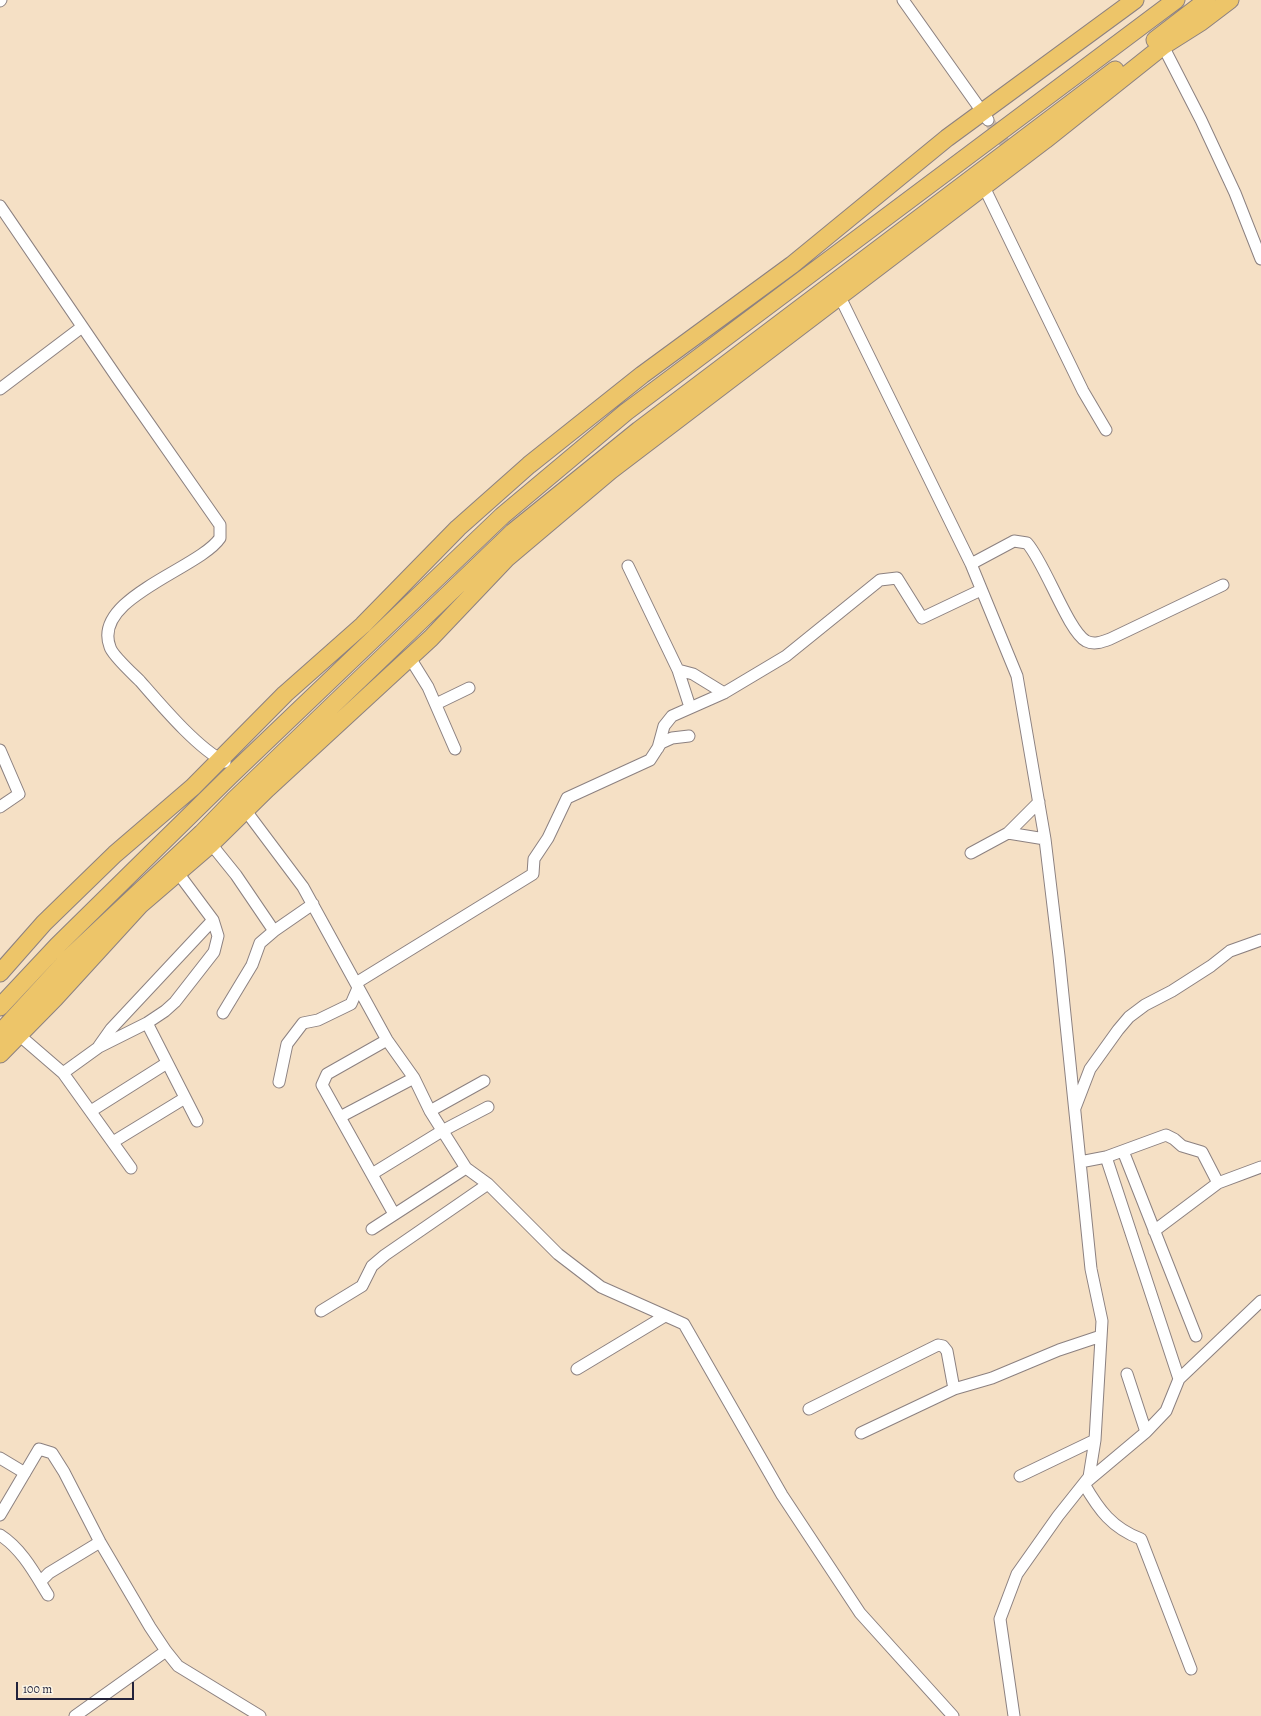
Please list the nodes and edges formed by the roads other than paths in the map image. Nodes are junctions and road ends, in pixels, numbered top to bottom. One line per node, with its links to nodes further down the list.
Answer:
1 (903, 0): 7 (street)
2 (1135, 0): 7 (highway)
3 (1176, 0): 13 (highway)
4 (1207, 0): 49 (highway)
5 (1230, 0): 6 (highway)
6 (1163, 46): 8 (highway); 10 (street)
7 (985, 116): 11 (highway)
8 (984, 187): 12 (highway); 16 (street)
9 (0, 206): 14 (street)
10 (1261, 259)
11 (751, 295): 13 (highway); 31 (highway)
12 (840, 297): 17 (street); 21 (highway)
13 (761, 310): 46 (highway)
14 (82, 327): 15 (street); 31 (street)
15 (0, 389)
16 (1106, 430)
17 (971, 564): 19 (street); 20 (street)
18 (628, 566): 22 (street)
19 (1223, 585)
20 (981, 590): 24 (street); 32 (street)
21 (410, 658): 25 (street); 34 (highway)
22 (678, 670): 24 (street); 26 (street)
23 (469, 688): 25 (street)
24 (724, 693): 26 (street)
25 (436, 704): 29 (street)
26 (690, 707): 28 (street)
27 (689, 736): 28 (street)
28 (658, 748): 45 (street)
29 (455, 749)
30 (0, 750): 33 (street)
31 (223, 761): 44 (highway)
32 (1039, 802): 35 (street); 36 (street)
33 (0, 807)
34 (246, 811): 37 (highway); 40 (street)
35 (1008, 833): 36 (street); 38 (street)
36 (1045, 839): 61 (street)
37 (211, 844): 39 (highway); 42 (street)
38 (971, 853)
39 (178, 873): 41 (street); 50 (highway)
40 (313, 904): 42 (street); 45 (street)
41 (213, 920): 48 (street); 52 (street)
42 (274, 931): 47 (street)
43 (1261, 940): 61 (street)
44 (0, 973)
45 (357, 986): 51 (street); 58 (street)
46 (0, 1007)
47 (223, 1013)
48 (147, 1023): 52 (street); 54 (street)
49 (0, 1033)
50 (19, 1035): 53 (highway); 55 (street)
51 (387, 1040): 56 (street); 64 (street)
52 (99, 1047): 55 (street)
53 (0, 1054)
54 (167, 1063): 59 (street); 62 (street)
55 (63, 1072): 62 (street)
56 (414, 1078): 63 (street); 64 (street)
57 (484, 1080): 63 (street)
58 (279, 1082)
59 (185, 1098): 65 (street); 67 (street)
60 (488, 1107): 66 (street)
61 (1074, 1110): 70 (street)
62 (90, 1111): 67 (street)
63 (430, 1112): 66 (street)
64 (340, 1117): 74 (street)
65 (197, 1121)
66 (442, 1131): 73 (street); 74 (street)
67 (113, 1142): 72 (street)
68 (1123, 1151): 69 (street); 75 (street); 79 (street)
69 (1106, 1157): 70 (street); 87 (street)
70 (1080, 1162): 83 (street)
71 (1261, 1167): 75 (street)
72 (132, 1168)
73 (466, 1168): 76 (street); 77 (street)
74 (372, 1174): 77 (street)
75 (1218, 1183): 79 (street)
76 (488, 1184): 81 (street); 82 (street)
77 (394, 1214): 78 (street)
78 (372, 1229)
79 (1154, 1231): 84 (street)
80 (1261, 1301): 87 (street)
81 (321, 1311)
82 (665, 1316): 85 (street); 106 (street)
83 (1101, 1336): 88 (street); 92 (street)
84 (1196, 1336)
85 (577, 1368)
86 (1127, 1374): 90 (street)
87 (1179, 1379): 90 (street)
88 (954, 1389): 89 (street); 91 (street)
89 (809, 1409)
90 (1146, 1432): 96 (street)
91 (861, 1433)
92 (1095, 1440): 95 (street); 96 (street)
93 (0, 1458): 94 (street)
94 (25, 1473): 97 (street); 99 (street)
95 (1020, 1476)
96 (1084, 1484): 103 (street); 107 (street)
97 (0, 1515)
98 (0, 1535): 100 (street)
99 (100, 1542): 100 (street); 102 (street)
100 (40, 1582): 101 (street)
101 (48, 1595)
102 (166, 1651): 104 (street); 105 (street)
103 (1191, 1669)
104 (75, 1716)
105 (260, 1716)
106 (953, 1716)
107 (1014, 1716)

